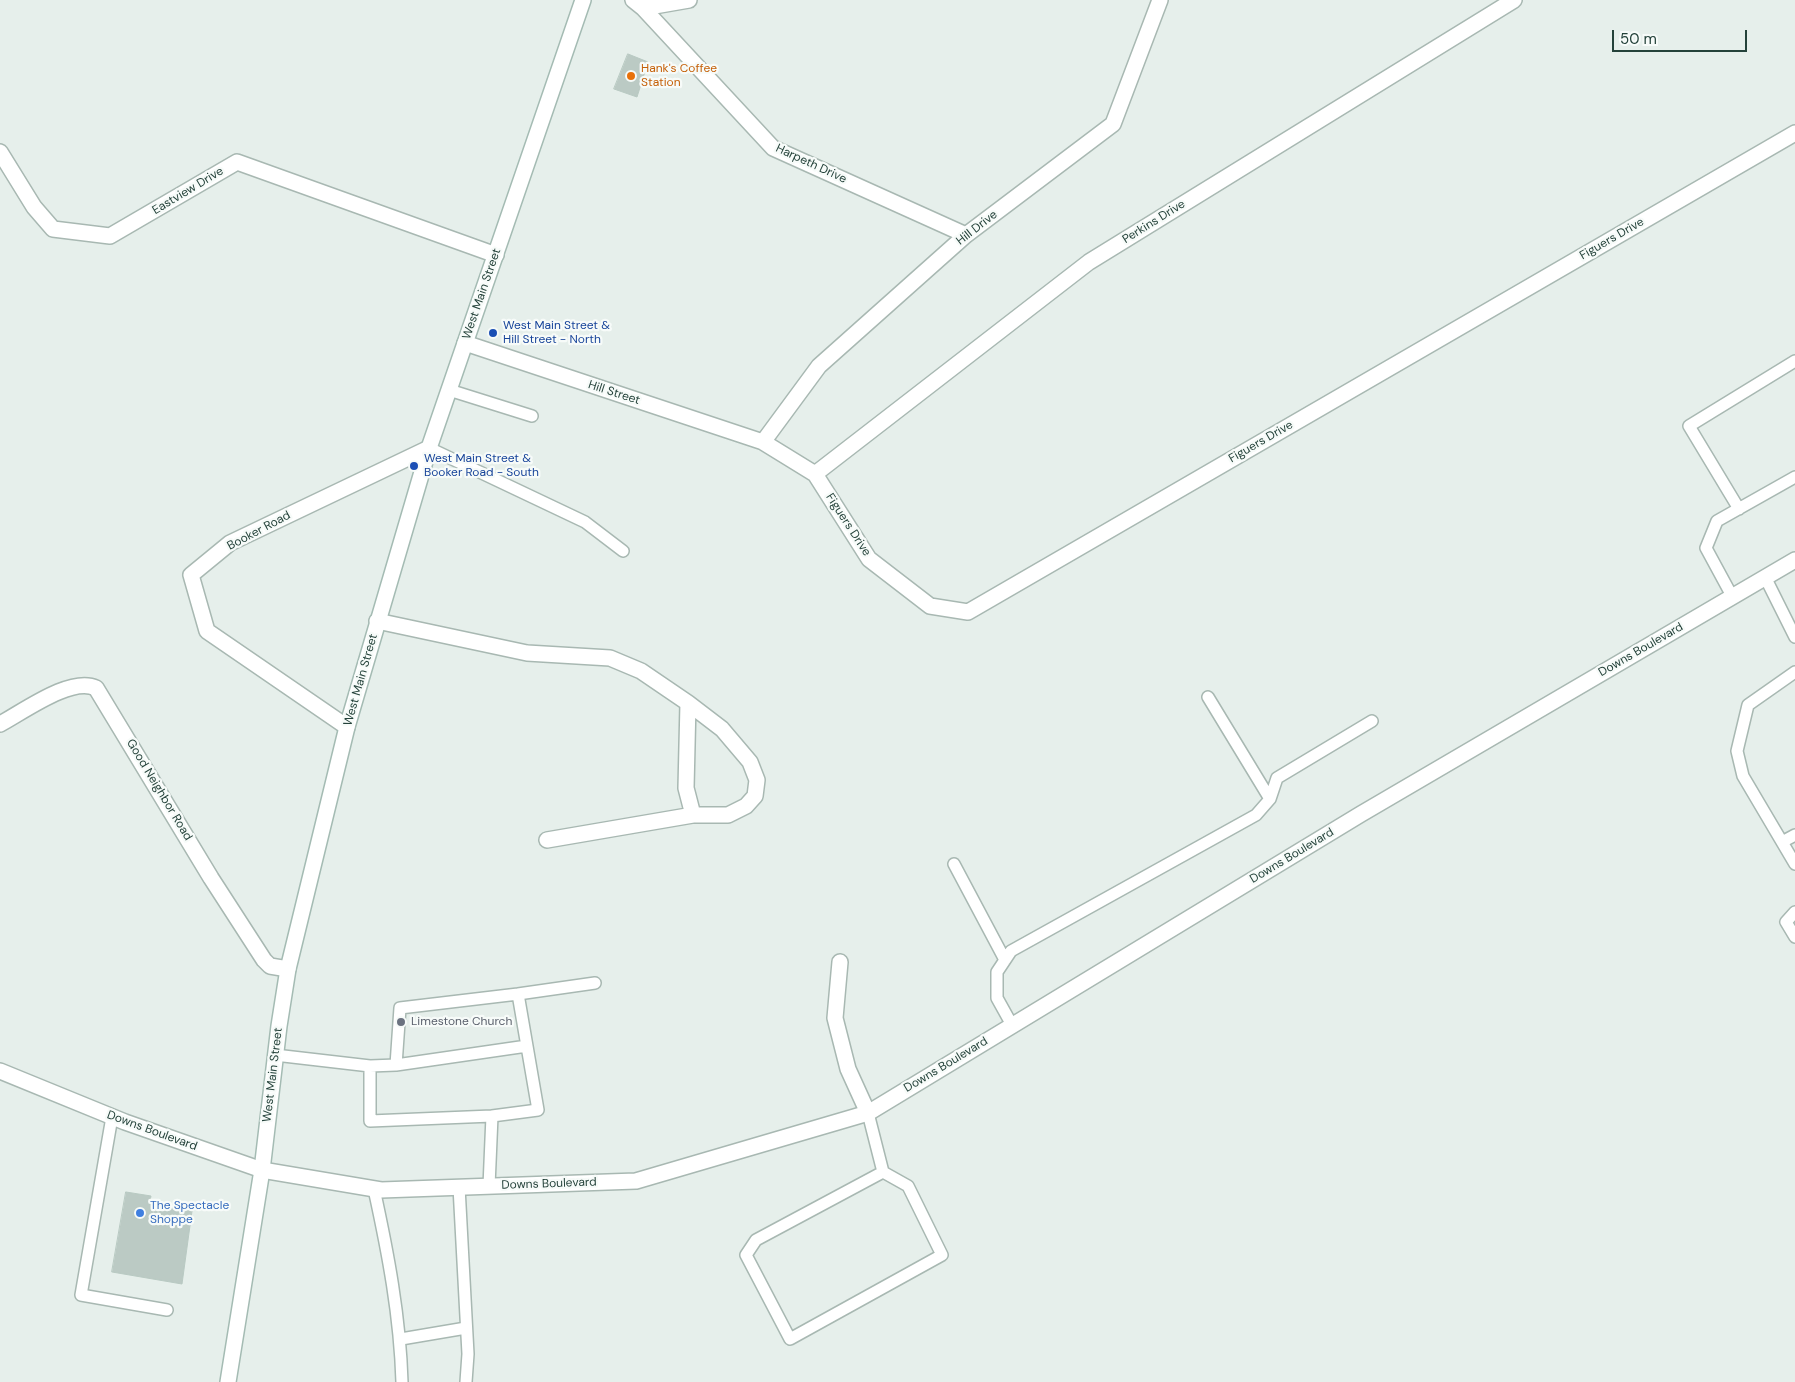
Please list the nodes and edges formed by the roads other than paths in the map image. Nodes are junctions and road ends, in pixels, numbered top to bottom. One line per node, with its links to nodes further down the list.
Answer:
1 (583, 0): 9 (street, West Main Street)
2 (689, 0): 5 (street)
3 (1160, 0): 8 (street, Hill Drive)
4 (1514, 0): 16 (street, Perkins Drive)
5 (638, 4): 8 (street, Harpeth Drive)
6 (1795, 133): 16 (street, Figuers Drive)
7 (0, 152): 9 (street, Eastview Drive)
8 (966, 235): 14 (street, Hill Drive)
9 (496, 255): 10 (street, West Main Street)
10 (465, 343): 12 (street, West Main Street); 14 (street, Hill Street)
11 (1795, 361): 18 (lane)
12 (449, 390): 13 (lane); 15 (street, West Main Street)
13 (532, 416)
14 (763, 442): 16 (street, Figuers Drive)
15 (429, 448): 19 (lane); 23 (street, West Main Street); 30 (street, Booker Road)
16 (815, 474)
17 (1795, 477): 18 (lane)
18 (1739, 509): 22 (lane)
19 (622, 551)
20 (1795, 560): 21 (street, Downs Boulevard)
21 (1765, 578): 22 (street, Downs Boulevard); 24 (lane)
22 (1732, 596): 45 (street, Downs Boulevard)
23 (377, 621): 27 (street); 30 (street, West Main Street)
24 (1795, 636)
25 (1795, 672): 35 (lane)
26 (1208, 697): 31 (lane)
27 (688, 703): 32 (street); 32 (street)
28 (1372, 721): 31 (lane)
29 (0, 724): 42 (street, Good Neighbor Road)
30 (347, 727): 42 (street, West Main Street)
31 (1270, 799): 40 (lane)
32 (693, 815): 34 (street)
33 (1795, 835): 35 (lane)
34 (547, 840)
35 (1782, 842): 37 (lane)
36 (954, 864): 40 (lane)
37 (1795, 864)
38 (1795, 912): 39 (lane)
39 (1795, 937)
40 (1005, 960): 45 (lane)
41 (840, 962): 51 (street)
42 (288, 969): 47 (street, West Main Street)
43 (595, 983): 44 (lane)
44 (518, 994): 46 (lane); 48 (lane)
45 (1012, 1025): 51 (street, Downs Boulevard)
46 (528, 1046): 48 (lane); 52 (lane)
47 (275, 1055): 49 (lane); 54 (street, West Main Street)
48 (396, 1065): 49 (lane)
49 (370, 1066): 52 (lane)
50 (0, 1071): 53 (street, Downs Boulevard)
51 (868, 1113): 55 (lane); 56 (street, Downs Boulevard)
52 (492, 1116): 56 (lane)
53 (112, 1117): 54 (street, Downs Boulevard); 59 (lane)
54 (262, 1170): 58 (street, Downs Boulevard); 62 (street, West Main Street)
55 (883, 1172): 55 (lane)
56 (489, 1186): 57 (street, Downs Boulevard)
57 (459, 1187): 58 (street, Downs Boulevard); 60 (lane)
58 (374, 1189): 61 (lane)
59 (167, 1310)
60 (466, 1328): 61 (lane); 64 (lane)
61 (401, 1339): 63 (lane)
62 (228, 1382)
63 (402, 1382)
64 (466, 1382)

